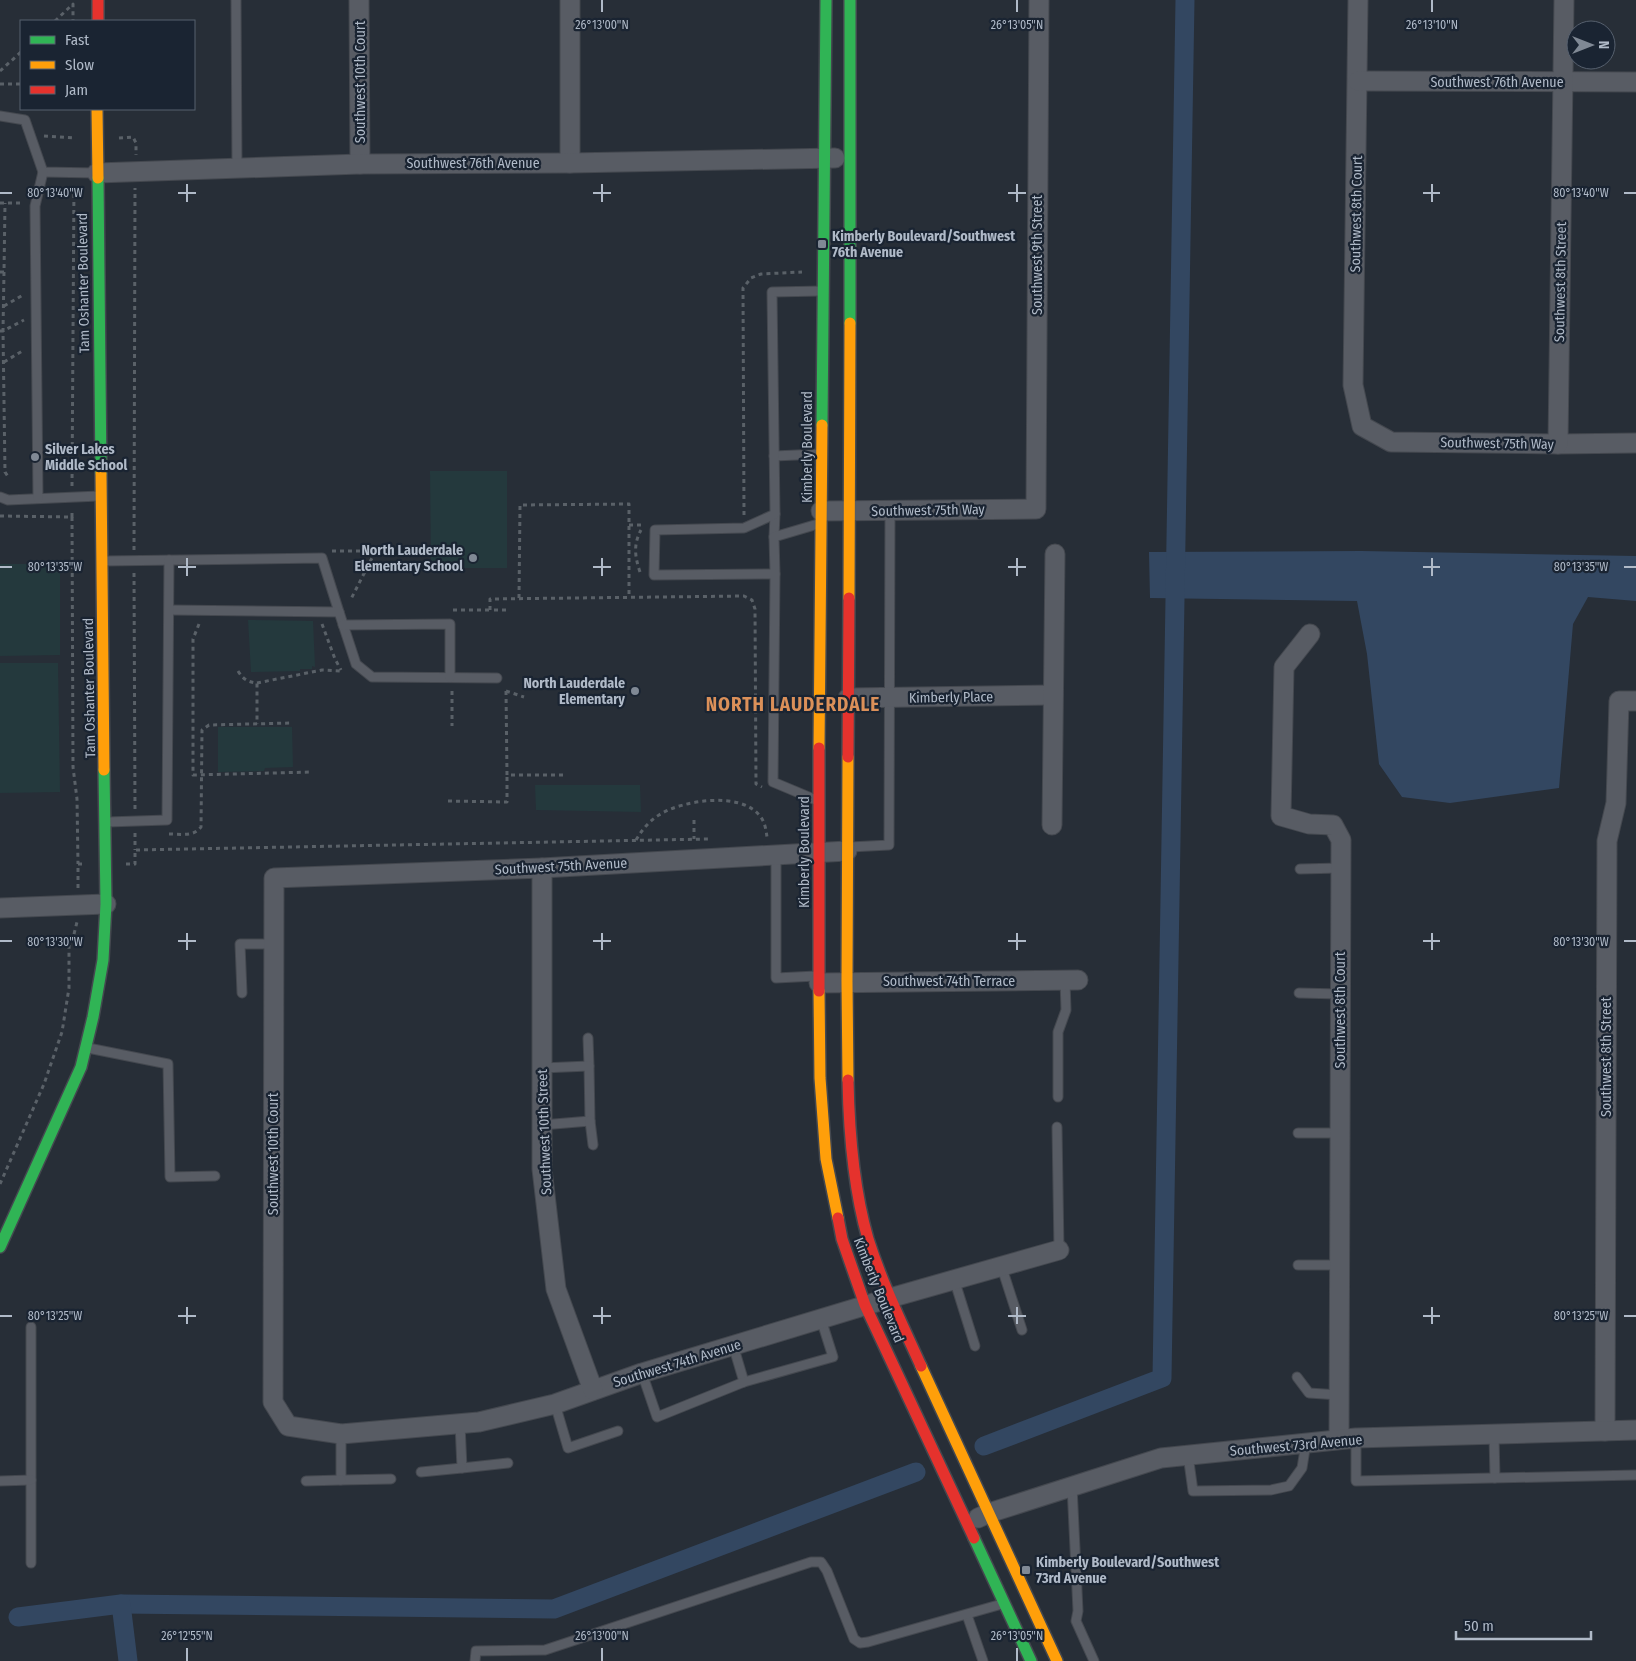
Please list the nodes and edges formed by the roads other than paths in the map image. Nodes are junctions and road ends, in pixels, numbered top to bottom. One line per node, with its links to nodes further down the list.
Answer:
1 (98, 0): 10 (street)
2 (236, 0): 20 (lane)
3 (359, 0): 19 (street, Southwest 10th Court)
4 (570, 0): 18 (street)
5 (826, 0): 16 (street, Kimberly Boulevard)
6 (850, 0): 17 (street, Kimberly Boulevard)
7 (1038, 0): 33 (street, Southwest 9th Street)
8 (1358, 0): 11 (street, Southwest 8th Court)
9 (1564, 0): 12 (street, Southwest 8th Street)
10 (98, 20)
11 (1358, 81): 12 (street, Southwest 76th Avenue); 25 (street, Southwest 8th Court)
12 (1562, 82): 13 (street, Southwest 76th Avenue); 27 (street, Southwest 8th Street)
13 (1636, 82)
14 (98, 110): 22 (street, Tam Oshanter Boulevard)
15 (0, 116): 21 (lane)
16 (824, 158): 17 (street, Southwest 76th Avenue); 18 (street, Southwest 76th Avenue); 23 (street, Kimberly Boulevard)
17 (849, 158): 24 (street, Kimberly Boulevard)
18 (570, 162): 19 (street, Southwest 76th Avenue)
19 (360, 164): 20 (street, Southwest 76th Avenue)
20 (237, 168): 22 (street, Southwest 76th Avenue)
21 (44, 172): 22 (lane); 32 (lane)
22 (97, 172): 30 (street, Tam Oshanter Boulevard)
23 (823, 291): 24 (street); 28 (street, Kimberly Boulevard); 29 (lane)
24 (850, 425): 34 (street, Kimberly Boulevard)
25 (1362, 426): 27 (street, Southwest 75th Way)
26 (1636, 443): 27 (street, Southwest 75th Way)
27 (1558, 444)
28 (822, 454): 29 (lane); 37 (street, Kimberly Boulevard)
29 (774, 456): 36 (lane)
30 (101, 496): 32 (lane); 41 (street, Tam Oshanter Boulevard)
31 (0, 497): 32 (lane)
32 (38, 498)
33 (1036, 509): 35 (street, Southwest 75th Way)
34 (850, 511): 35 (street, Southwest 75th Way); 37 (street, Southwest 75th Way); 50 (street, Kimberly Boulevard)
35 (890, 511): 51 (lane)
36 (775, 514): 38 (lane); 42 (lane)
37 (821, 517): 38 (lane); 53 (street, Kimberly Boulevard)
38 (774, 537): 42 (lane)
39 (1054, 554): 49 (street)
40 (169, 560): 41 (lane); 43 (lane); 44 (lane)
41 (102, 561): 54 (street, Tam Oshanter Boulevard)
42 (775, 574): 53 (lane)
43 (170, 610): 44 (lane); 54 (lane)
44 (339, 612): 45 (lane)
45 (344, 625): 47 (lane); 47 (lane)
46 (1310, 634): 60 (street, Southwest 8th Court)
47 (450, 677): 48 (lane)
48 (497, 678)
49 (1053, 695): 51 (street, Kimberly Place); 55 (street)
50 (848, 698): 51 (street, Kimberly Place); 57 (street, Kimberly Boulevard)
51 (890, 698): 57 (lane)
52 (1636, 701): 107 (street, Southwest 8th Street)
53 (818, 801): 58 (street, Kimberly Boulevard)
54 (105, 822): 63 (street, Tam Oshanter Boulevard)
55 (1052, 825)
56 (776, 846): 58 (street, Southwest 75th Avenue); 59 (street, Southwest 75th Avenue); 66 (lane)
57 (848, 850): 58 (street, Southwest 75th Avenue); 68 (street, Kimberly Boulevard)
58 (818, 853): 66 (street, Kimberly Boulevard)
59 (542, 868): 62 (street, Southwest 75th Avenue); 75 (street, Southwest 10th Street)
60 (1340, 868): 61 (lane); 71 (street, Southwest 8th Court)
61 (1300, 870)
62 (274, 878): 65 (street, Southwest 10th Court)
63 (106, 904): 64 (street); 73 (street, Tam Oshanter Boulevard)
64 (0, 908)
65 (274, 944): 69 (lane); 104 (street, Southwest 10th Court)
66 (819, 979): 68 (street, Southwest 74th Terrace); 91 (street, Kimberly Boulevard)
67 (1072, 981): 68 (street, Southwest 74th Terrace); 76 (lane)
68 (847, 982): 90 (street, Kimberly Boulevard)
69 (242, 993)
70 (1299, 993): 71 (lane)
71 (1340, 994): 81 (street, Southwest 8th Court)
72 (588, 1038): 74 (lane)
73 (86, 1047): 83 (lane); 84 (street, Tam Oshanter Boulevard)
74 (589, 1066): 75 (lane); 77 (lane)
75 (542, 1068): 78 (street, Southwest 10th Street)
76 (1058, 1097)
77 (590, 1121): 78 (lane); 82 (lane)
78 (542, 1125): 100 (street, Southwest 10th Street)
79 (1057, 1127): 85 (lane)
80 (1298, 1133): 81 (lane)
81 (1340, 1133): 88 (street, Southwest 8th Court)
82 (593, 1145)
83 (215, 1176)
84 (0, 1247)
85 (1059, 1250): 86 (street, Southwest 74th Avenue)
86 (1001, 1265): 89 (street, Southwest 74th Avenue); 94 (lane)
87 (1298, 1265): 88 (lane)
88 (1339, 1265): 101 (street, Southwest 8th Court)
89 (954, 1279): 90 (street, Southwest 74th Avenue); 96 (lane)
90 (890, 1298): 91 (street, Southwest 74th Avenue); 124 (street, Kimberly Boulevard)
91 (865, 1305): 92 (street, Southwest 74th Avenue); 125 (street, Kimberly Boulevard)
92 (821, 1319): 95 (street, Southwest 74th Avenue); 99 (lane)
93 (31, 1327): 119 (lane)
94 (1022, 1330)
95 (733, 1345): 97 (street, Southwest 74th Avenue); 99 (lane)
96 (975, 1346)
97 (642, 1373): 99 (lane); 100 (street, Southwest 74th Avenue)
98 (1297, 1378): 101 (lane)
99 (744, 1382)
100 (593, 1390): 102 (street, Southwest 74th Avenue)
101 (1339, 1395): 110 (street, Southwest 8th Court)
102 (555, 1404): 103 (street, Southwest 74th Avenue); 106 (lane)
103 (460, 1424): 108 (street, Southwest 74th Avenue); 114 (lane)
104 (288, 1426): 108 (street, Southwest 74th Avenue)
105 (1636, 1430): 107 (street, Southwest 73rd Avenue)
106 (618, 1431)
107 (1606, 1431): 109 (street, Southwest 73rd Avenue)
108 (341, 1434): 120 (lane)
109 (1494, 1435): 110 (street, Southwest 73rd Avenue); 117 (lane)
110 (1347, 1439): 111 (street, Southwest 73rd Avenue); 117 (lane)
111 (1306, 1443): 112 (street, Southwest 73rd Avenue); 112 (lane)
112 (1188, 1455): 123 (street, Southwest 73rd Avenue)
113 (508, 1463): 114 (lane)
114 (462, 1468): 115 (lane)
115 (420, 1472)
116 (1636, 1475): 117 (lane)
117 (1495, 1478)
118 (391, 1479): 120 (lane)
119 (31, 1480): 121 (lane); 126 (lane)
120 (341, 1480): 122 (lane)
121 (0, 1481)
122 (306, 1481)
123 (1072, 1486): 124 (street, Southwest 73rd Avenue); 133 (lane)
124 (989, 1513): 125 (street, Southwest 73rd Avenue); 132 (street, Kimberly Boulevard)
125 (967, 1523): 127 (street, Kimberly Boulevard)
126 (31, 1563)
127 (1004, 1603): 128 (lane); 131 (street, Kimberly Boulevard)
128 (967, 1615): 129 (lane); 130 (lane)
129 (475, 1661)
130 (983, 1661)
131 (1031, 1661)
132 (1057, 1661)
133 (1094, 1661)

